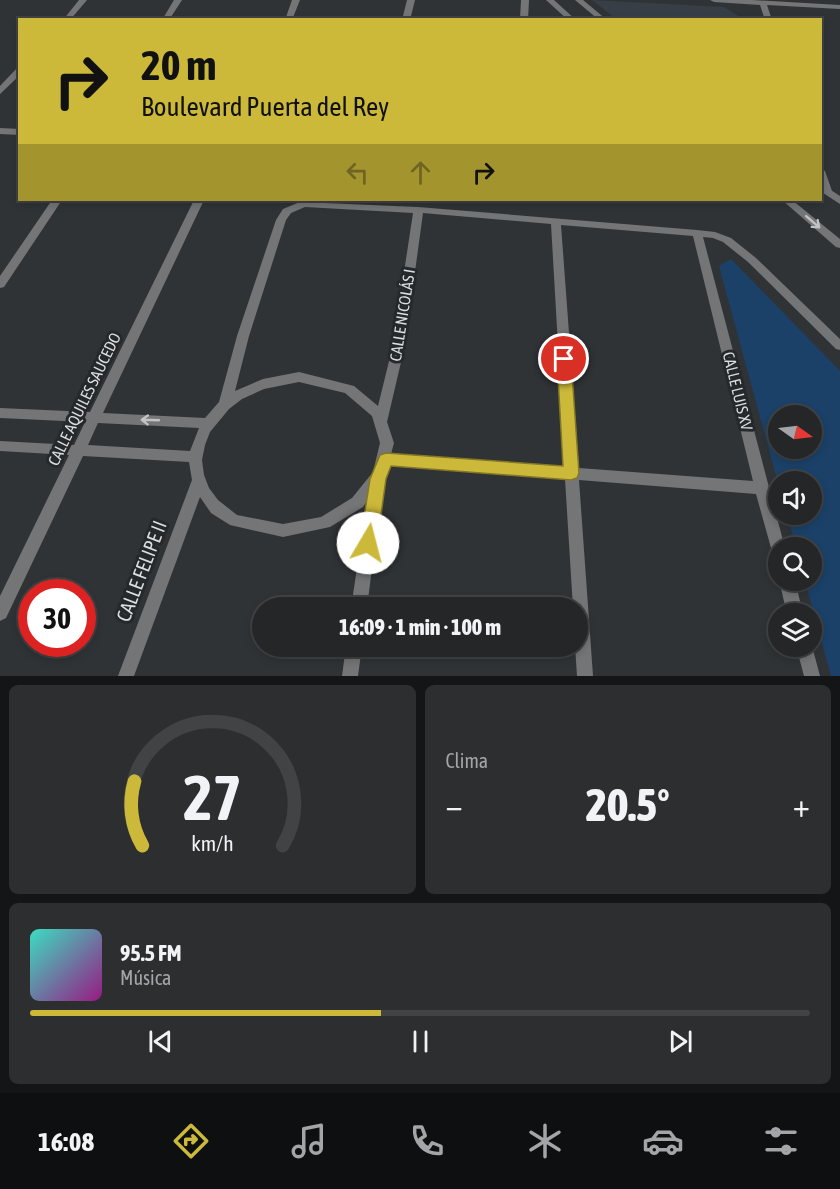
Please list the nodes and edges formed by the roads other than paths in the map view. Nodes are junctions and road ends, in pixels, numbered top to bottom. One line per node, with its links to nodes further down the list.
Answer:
1 (83, 0): 12 (street)
2 (178, 0): 13 (street)
3 (297, 0): 14 (street)
4 (411, 0): 15 (street)
5 (525, 0): 16 (street)
6 (550, 0): 17 (street)
7 (579, 0): 18 (street)
8 (714, 0): 10 (street)
9 (788, 2): 10 (street); 11 (street)
10 (763, 3): 19 (street)
11 (840, 7)
12 (68, 18)
13 (166, 18)
14 (289, 18)
15 (406, 18)
16 (524, 18)
17 (571, 18)
18 (602, 18)
19 (768, 18)
20 (18, 72): 21 (street)
21 (0, 92)
22 (0, 131): 23 (street)
23 (18, 132)
24 (823, 189): 25 (street); 29 (street)
25 (840, 192)
26 (56, 201): 34 (street)
27 (199, 201): 38 (street, CALLE AQUILES SAUCEDO)
28 (788, 201): 33 (street, one-way to 33)
29 (840, 201)
30 (418, 210): 31 (street); 36 (street); 39 (street, CALLE NICOLÁS I)
31 (556, 222): 32 (street); 45 (street)
32 (697, 233): 35 (street); 48 (street, CALLE LUIS XV)
33 (840, 245)
34 (0, 284)
35 (840, 346)
36 (225, 405): 39 (street); 40 (street)
37 (0, 413): 38 (street)
38 (94, 418): 40 (street, one-way to 38); 42 (street, CALLE AQUILES SAUCEDO)
39 (382, 419): 44 (street)
40 (208, 423): 43 (street)
41 (0, 446): 42 (street)
42 (78, 450): 43 (street); 51 (street, CALLE AQUILES SAUCEDO)
43 (195, 457): 47 (street)
44 (386, 459): 45 (street); 46 (street)
45 (571, 473): 48 (street); 56 (street)
46 (378, 479): 47 (street); 50 (street)
47 (198, 482): 54 (street, CALLE FELIPE II)
48 (762, 488): 49 (street, CALLE LUIS XV)
49 (775, 537)
50 (361, 597)
51 (0, 613)
52 (353, 657): 55 (street)
53 (807, 657): 57 (street)
54 (126, 676)
55 (350, 676)
56 (585, 676)
57 (812, 676)

